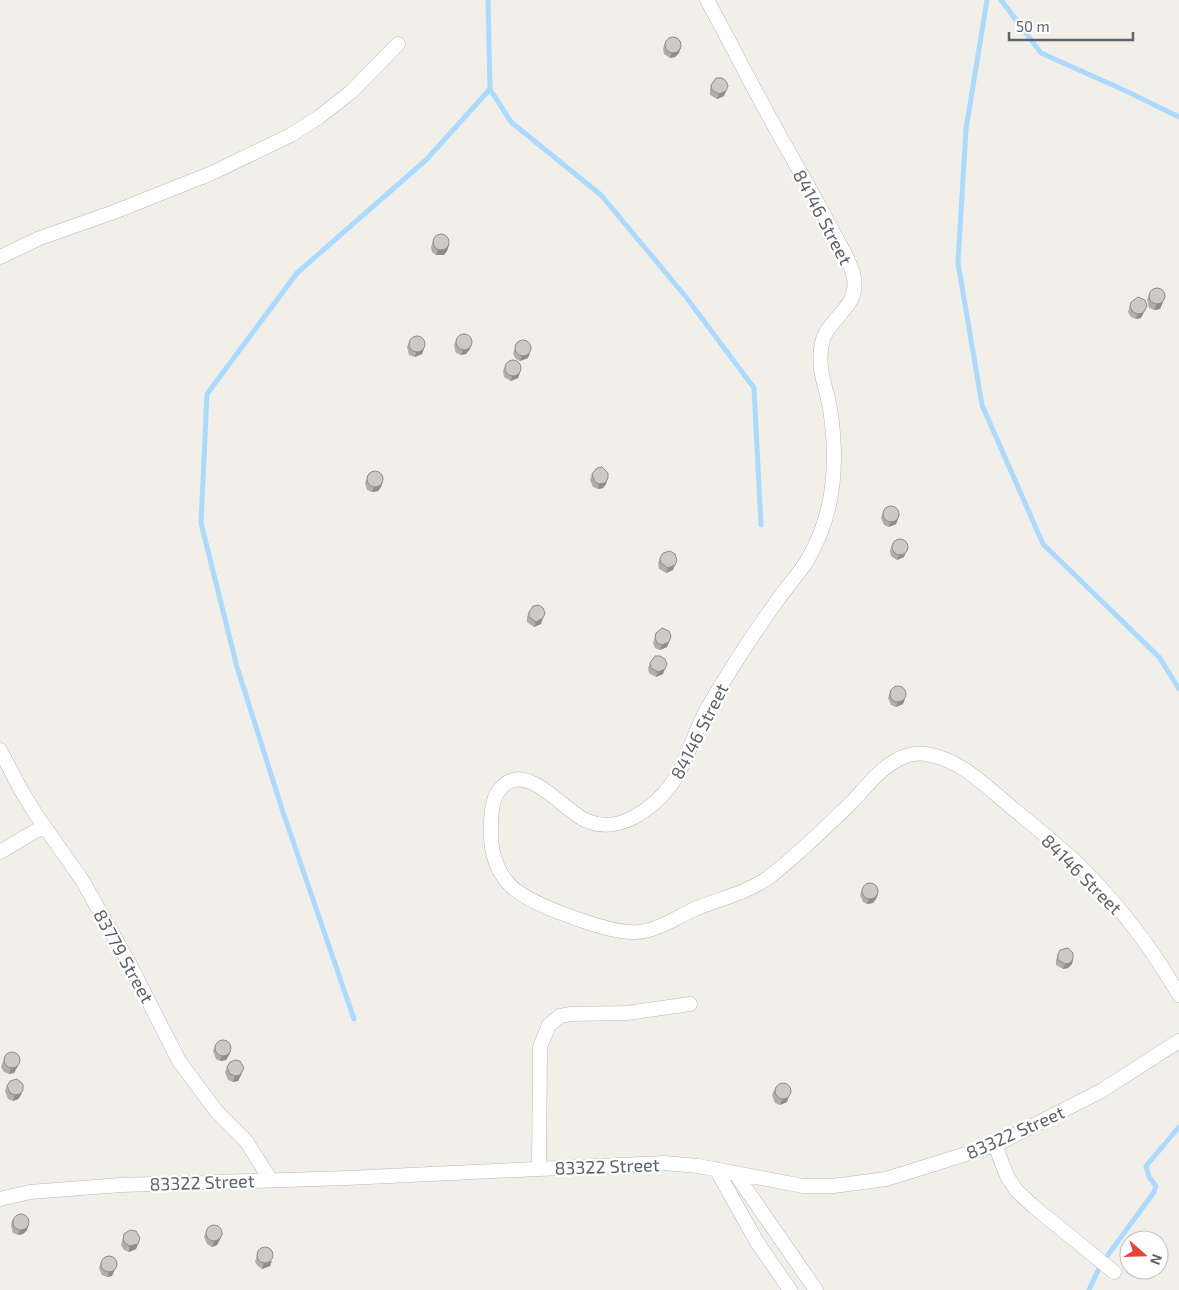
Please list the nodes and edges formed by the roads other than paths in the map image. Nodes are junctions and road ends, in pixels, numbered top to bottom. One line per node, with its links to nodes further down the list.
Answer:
1 (707, 0): 7 (street, 84146 Street)
2 (398, 44): 3 (street)
3 (0, 257)
4 (0, 750): 5 (street, 83779 Street)
5 (44, 826): 6 (street); 14 (street, 83779 Street)
6 (0, 852)
7 (1179, 995)
8 (690, 1004): 11 (street)
9 (1178, 1042): 10 (street, 83322 Street)
10 (995, 1145): 13 (street, 83322 Street); 16 (street)
11 (539, 1169): 12 (street, 83322 Street); 14 (street, 83322 Street)
12 (716, 1169): 13 (street, 83322 Street); 17 (street)
13 (735, 1173): 18 (street)
14 (270, 1179): 15 (street, 83322 Street)
15 (0, 1200)
16 (1114, 1272)
17 (790, 1290)
18 (816, 1290)

